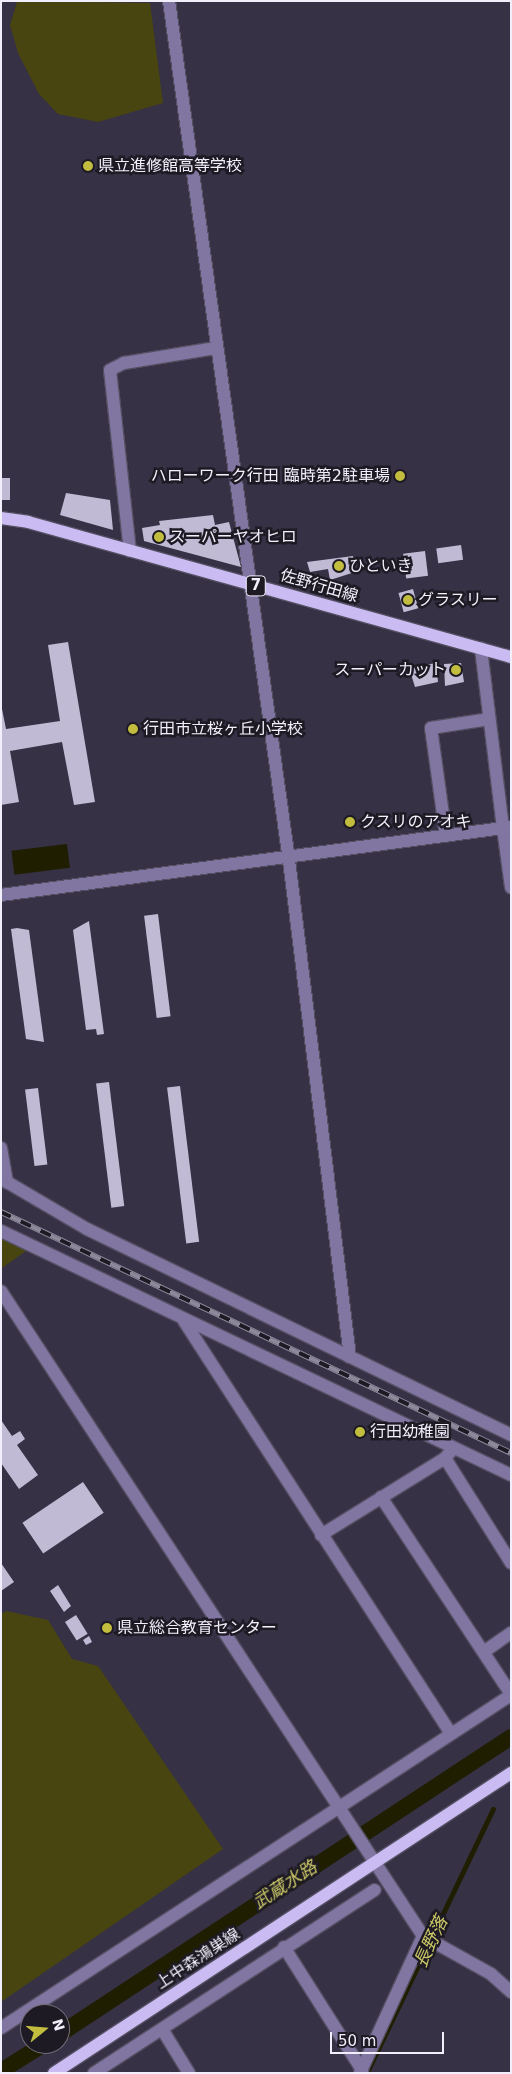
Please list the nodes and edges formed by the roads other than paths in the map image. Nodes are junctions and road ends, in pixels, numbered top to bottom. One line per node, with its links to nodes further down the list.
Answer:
1 (169, 1): 2 (street)
2 (216, 348): 4 (street); 5 (street)
3 (1, 518): 4 (main road, 佐野行田線 / 7)
4 (130, 551): 5 (main road, 佐野行田線 / 7)
5 (250, 584): 6 (main road, 佐野行田線 / 7); 11 (street)
6 (481, 648): 7 (main road, 佐野行田線 / 7); 8 (street)
7 (511, 657)
8 (490, 719): 9 (street); 10 (street)
9 (507, 827): 10 (street); 12 (street)
10 (446, 836): 11 (street)
11 (289, 860): 13 (street); 18 (street)
12 (511, 887)
13 (1, 895)
14 (1, 1148): 18 (street)
15 (1, 1231): 17 (street)
16 (1, 1291): 31 (street)
17 (183, 1320): 20 (street); 24 (street)
18 (350, 1357): 19 (street)
19 (511, 1435)
20 (454, 1448): 21 (street); 22 (street)
21 (445, 1458): 23 (street); 25 (street)
22 (511, 1475)
23 (381, 1497): 24 (street); 27 (street)
24 (321, 1535): 29 (street)
25 (511, 1563)
26 (511, 1633): 27 (street)
27 (485, 1651): 28 (street)
28 (511, 1695): 29 (street)
29 (450, 1732): 31 (street)
30 (511, 1773): 32 (main road, 上中森鴻巣線)
31 (337, 1806): 32 (street); 37 (street)
32 (376, 1863): 34 (street); 40 (main road, 上中森鴻巣線)
33 (374, 1890): 35 (street)
34 (426, 1938): 36 (street); 39 (street)
35 (284, 1948): 38 (street); 39 (street)
36 (511, 1992)
37 (1, 2028)
38 (162, 2029): 41 (street); 42 (street)
39 (361, 2071)
40 (54, 2073)
41 (94, 2073)
42 (189, 2073)

